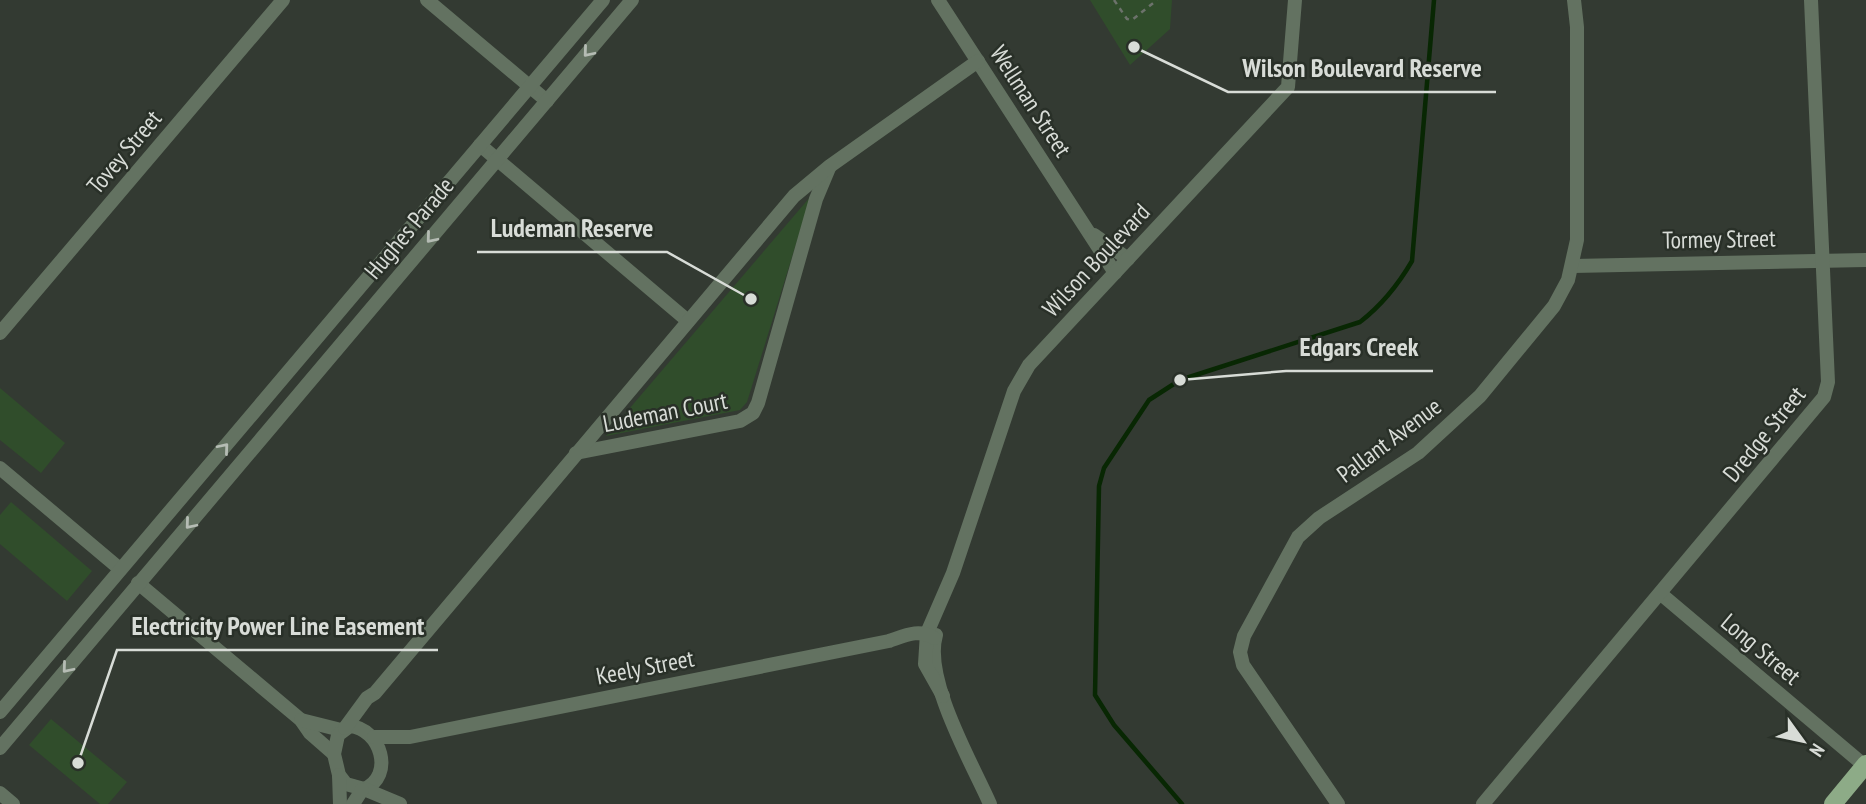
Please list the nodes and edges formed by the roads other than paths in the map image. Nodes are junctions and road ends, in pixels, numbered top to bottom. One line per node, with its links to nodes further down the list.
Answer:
1 (283, 0): 22 (street, Tovey Street)
2 (427, 0): 10 (street)
3 (603, 0): 10 (street, Hughes Parade)
4 (632, 0): 11 (street, Hughes Parade, one-way to 11)
5 (938, 0): 9 (street, Wellman Street)
6 (1295, 0): 16 (street, Wilson Boulevard)
7 (1574, 0): 19 (street, Pallant Avenue)
8 (1811, 0): 17 (street, Dredge Street)
9 (978, 61): 14 (street, Ludeman Court); 15 (street, Wellman Street)
10 (530, 87): 11 (street); 12 (street, Hughes Parade)
11 (547, 101): 13 (street, Hughes Parade)
12 (480, 145): 13 (street); 25 (street, Hughes Parade, one-way to 12)
13 (498, 159): 21 (street); 26 (street, Hughes Parade, one-way to 26)
14 (830, 166): 21 (street, Ludeman Court); 23 (street, Ludeman Court)
15 (1086, 227): 16 (street, Wellman Street); 20 (street, Wellman Street)
16 (1128, 259): 20 (street, Wilson Boulevard)
17 (1823, 260): 18 (street, Tormey Street); 19 (street, Tormey Street); 29 (street, Dredge Street)
18 (1866, 260)
19 (1573, 266): 49 (street, Pallant Avenue)
20 (1115, 273): 30 (street, Wilson Boulevard)
21 (688, 321): 23 (street, Ludeman Court)
22 (0, 334)
23 (576, 453): 31 (street, Ludeman Court)
24 (0, 468): 27 (street)
25 (204, 472): 26 (street); 27 (street, Hughes Parade)
26 (221, 486): 28 (street, Hughes Parade, one-way to 28)
27 (120, 569): 32 (street, Hughes Parade)
28 (138, 583): 33 (street); 37 (street, Hughes Parade, one-way to 37)
29 (1661, 594): 39 (street, Long Street); 50 (street, Dredge Street)
30 (929, 638): 36 (street, Keely Street); 48 (street, Wilson Boulevard)
31 (375, 693): 34 (street, Ludeman Court); 35 (street, Ludeman Court)
32 (0, 712)
33 (301, 720): 34 (street); 38 (street)
34 (343, 729): 35 (street); 38 (street)
35 (371, 734): 36 (street, Keely Street); 40 (street)
36 (410, 737): 40 (street, Keely Street)
37 (0, 748)
38 (334, 754): 41 (street)
39 (1865, 765): 51 (main road)
40 (381, 767): 42 (street); 47 (street)
41 (340, 775): 42 (street); 45 (street)
42 (363, 789): 46 (street); 47 (street)
43 (0, 793): 44 (street)
44 (13, 804)
45 (340, 804)
46 (353, 804)
47 (401, 804)
48 (990, 804)
49 (1338, 804)
50 (1483, 804)
51 (1833, 804)

